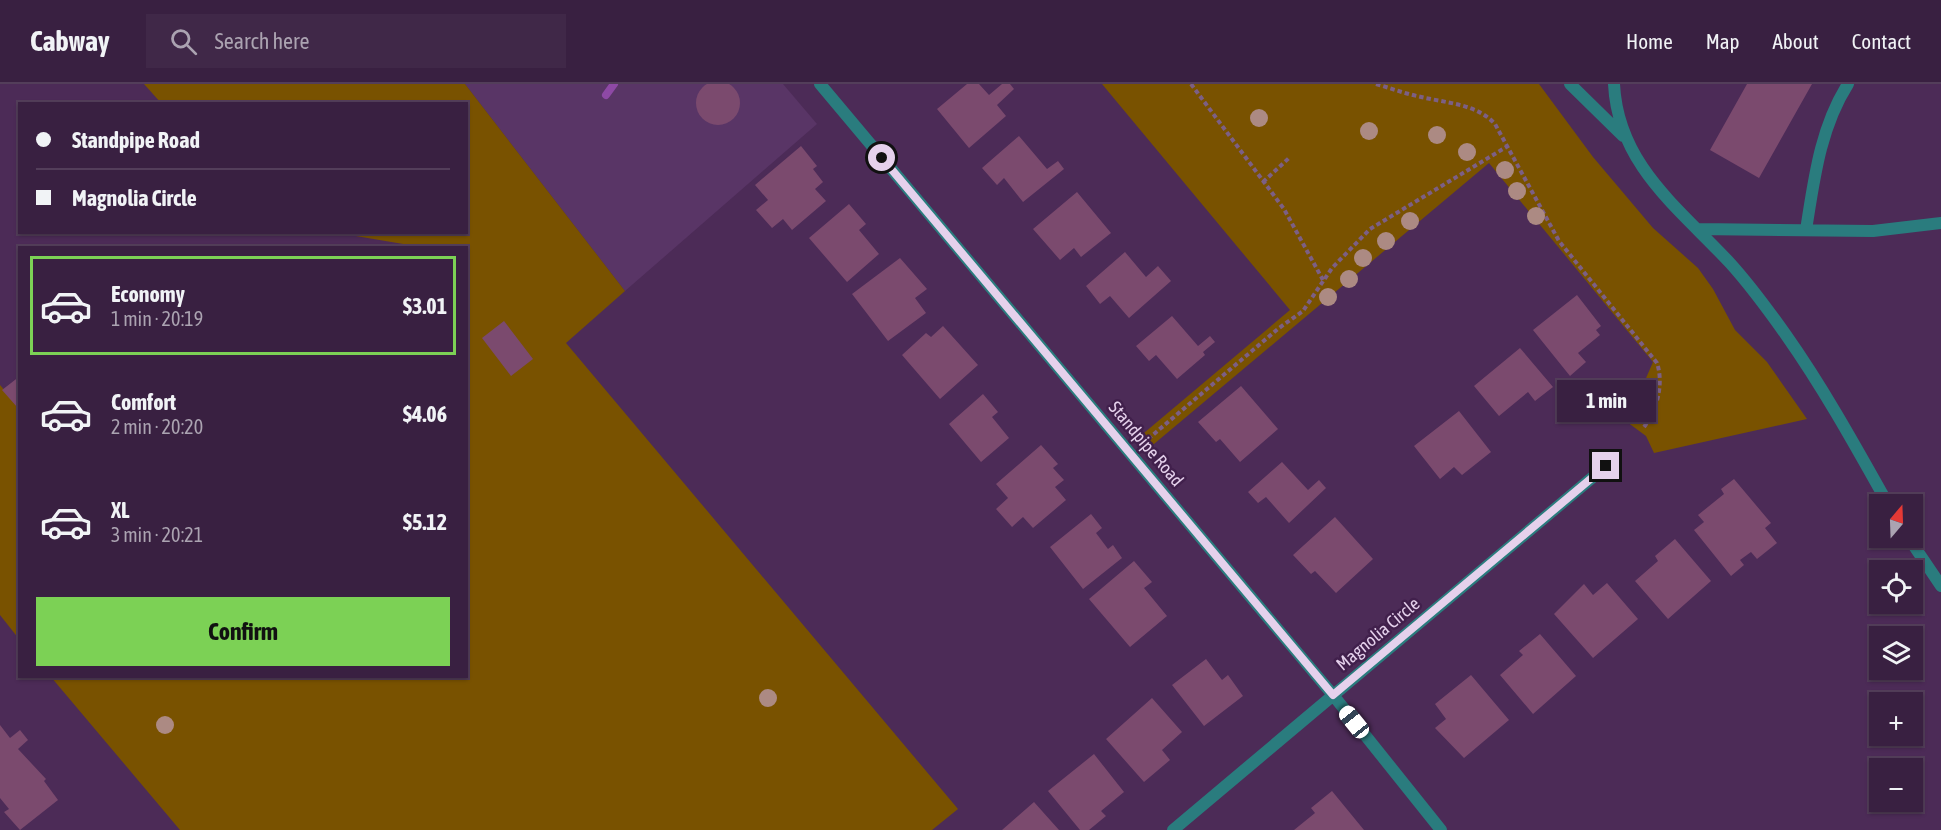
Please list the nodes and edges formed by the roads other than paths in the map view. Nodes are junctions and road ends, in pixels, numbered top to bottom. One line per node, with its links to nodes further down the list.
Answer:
1 (820, 84): 13 (street, Standpipe Road)
2 (1570, 84): 5 (street)
3 (1614, 84): 5 (street)
4 (1848, 84): 8 (street)
5 (1628, 141): 7 (street)
6 (1941, 223): 8 (street)
7 (1697, 229): 8 (street); 10 (street)
8 (1806, 230)
9 (1606, 466): 13 (street, Magnolia Circle)
10 (1882, 494)
11 (1915, 548): 12 (street)
12 (1941, 586)
13 (1333, 695): 14 (street, Magnolia Circle); 15 (street, Standpipe Road)
14 (1173, 830)
15 (1441, 830)

